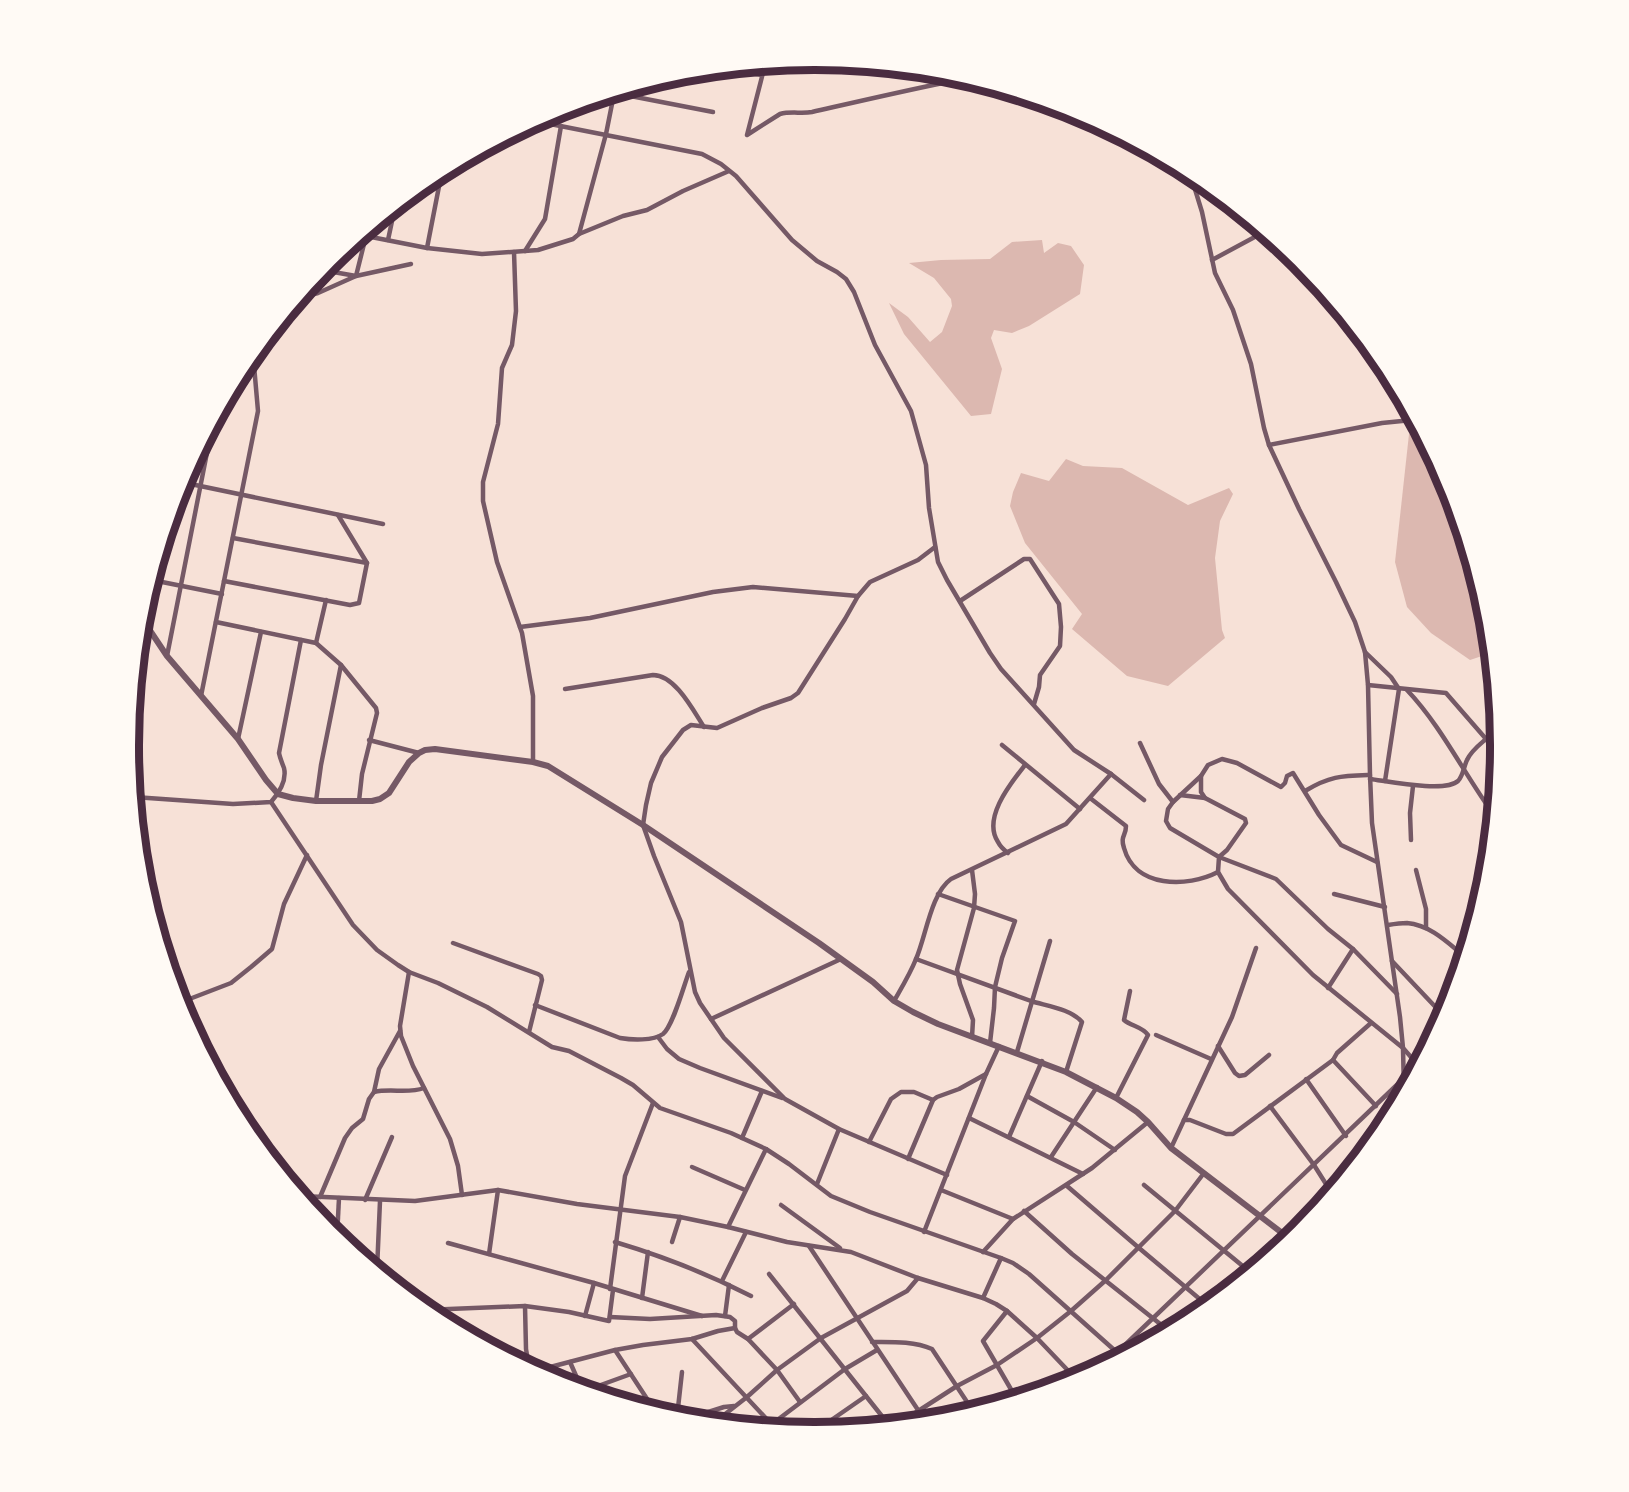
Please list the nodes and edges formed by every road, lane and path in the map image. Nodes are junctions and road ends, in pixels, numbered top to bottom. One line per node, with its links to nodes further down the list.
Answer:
1 (753, 74): 2 (street)
2 (762, 75): 3 (street)
3 (943, 83)
4 (632, 96): 6 (street)
5 (612, 102): 9 (street)
6 (713, 112)
7 (551, 124): 8 (street)
8 (561, 126): 9 (street); 20 (street)
9 (606, 134): 10 (street); 14 (street)
10 (729, 171): 14 (street); 37 (street)
11 (440, 184): 19 (street)
12 (1194, 187): 22 (street)
13 (393, 219): 17 (street)
14 (579, 234): 20 (street)
15 (1257, 236): 22 (street)
16 (371, 237): 17 (street)
17 (388, 240): 19 (street)
18 (361, 245): 25 (street)
19 (427, 248): 21 (street)
20 (525, 251): 21 (street)
21 (514, 252): 47 (street)
22 (1212, 260): 29 (street)
23 (411, 264): 25 (street)
24 (333, 272): 25 (street)
25 (356, 276): 26 (street)
26 (313, 294)
27 (254, 369): 33 (street)
28 (1406, 421): 29 (street)
29 (1269, 446): 52 (street)
30 (208, 449): 32 (street)
31 (191, 484): 32 (street)
32 (201, 486): 33 (street); 41 (street)
33 (241, 495): 34 (street); 36 (street)
34 (338, 515): 35 (street); 38 (street)
35 (383, 524)
36 (233, 538): 38 (street); 39 (street)
37 (935, 547): 43 (street); 45 (street)
38 (367, 563): 44 (street)
39 (224, 581): 42 (street); 44 (street)
40 (160, 582): 41 (street)
41 (181, 586): 42 (street); 53 (street)
42 (222, 594): 46 (street)
43 (858, 596): 47 (street); 61 (street)
44 (326, 600): 51 (street)
45 (960, 601): 60 (street); 60 (street)
46 (216, 622): 49 (street); 59 (street)
47 (520, 627): 69 (street)
48 (149, 630): 53 (street)
49 (261, 632): 50 (street); 62 (street)
50 (302, 640): 51 (street); 78 (street)
51 (316, 643): 54 (street)
52 (1365, 652): 55 (street); 57 (street)
53 (167, 656): 59 (street)
54 (341, 665): 64 (street); 84 (street)
55 (1368, 685): 57 (street); 74 (street)
56 (565, 689): 61 (street)
57 (1400, 689): 58 (street); 75 (street)
58 (1407, 690): 63 (street); 71 (street)
59 (201, 696): 62 (street)
60 (1034, 704): 72 (street)
61 (704, 726): 90 (street)
62 (238, 739): 78 (street)
63 (1486, 739): 66 (street); 71 (street)
64 (369, 740): 68 (street); 85 (street)
65 (1140, 743): 87 (street)
66 (1490, 744)
67 (1002, 745): 70 (street)
68 (419, 753): 69 (street); 85 (street)
69 (533, 762): 90 (street)
70 (1024, 765): 89 (street); 92 (street)
71 (1463, 770): 76 (street); 88 (street)
72 (1111, 774): 81 (street); 83 (street)
73 (1201, 776): 77 (street); 79 (street); 82 (street)
74 (1370, 777): 75 (street); 77 (street); 95 (street)
75 (1385, 781): 76 (street)
76 (1413, 786): 91 (street)
77 (1305, 791): 95 (street)
78 (278, 794): 84 (street); 86 (street)
79 (1180, 795): 82 (street); 87 (street)
80 (141, 797): 86 (street)
81 (1090, 798): 89 (street); 98 (street)
82 (1205, 798): 94 (street)
83 (1144, 800)
84 (316, 801): 85 (street)
85 (359, 801)
86 (271, 802): 93 (street)
87 (1173, 802): 94 (street)
88 (1487, 806)
89 (1080, 809): 92 (street)
90 (643, 825): 110 (street); 113 (street)
91 (1411, 840)
92 (1008, 853): 96 (street)
93 (307, 855): 114 (street); 120 (street)
94 (1219, 857): 98 (street); 108 (street)
95 (1377, 862): 101 (street)
96 (972, 870): 99 (street); 102 (street)
97 (1416, 870): 104 (street)
98 (1218, 872): 117 (street)
99 (938, 894): 102 (street); 111 (street)
100 (1334, 894): 101 (street)
101 (1385, 907): 103 (street)
102 (974, 908): 115 (street); 116 (street)
103 (1388, 925): 104 (street); 112 (street)
104 (1426, 928): 109 (street)
105 (1050, 941): 122 (street)
106 (453, 943): 123 (street)
107 (1256, 948): 134 (street)
108 (1353, 949): 117 (street); 119 (street)
109 (1458, 951)
110 (841, 959): 121 (street); 125 (street)
111 (916, 959): 115 (street); 121 (street)
112 (1392, 961): 119 (street); 124 (street)
113 (690, 969): 125 (street); 130 (street)
114 (409, 972): 127 (street); 128 (street)
115 (958, 974): 116 (street); 131 (street)
116 (995, 987): 122 (street); 132 (street)
117 (1328, 988): 126 (street)
118 (1130, 991): 151 (street)
119 (1397, 994): 135 (street)
120 (188, 999)
121 (894, 1001): 131 (street)
122 (1032, 1001): 136 (street); 142 (street)
123 (535, 1005): 128 (street); 130 (street)
124 (1437, 1009)
125 (711, 1019): 152 (street)
126 (1371, 1023): 135 (street); 140 (street)
127 (400, 1031): 147 (street); 149 (street)
128 (529, 1032): 154 (street)
129 (1156, 1035): 138 (street)
130 (658, 1037): 148 (street)
131 (972, 1037): 132 (street)
132 (990, 1043): 133 (street)
133 (999, 1046): 136 (street); 143 (street)
134 (1218, 1046): 137 (street); 138 (street)
135 (1403, 1048): 139 (street); 145 (street)
136 (1017, 1052): 141 (street)
137 (1269, 1055)
138 (1211, 1059): 158 (street)
139 (1413, 1059)
140 (1333, 1060): 144 (street); 156 (street)
141 (1042, 1061): 142 (street); 150 (street)
142 (1066, 1072): 146 (street)
143 (986, 1074): 153 (street); 157 (street)
144 (1306, 1079): 155 (street); 162 (street)
145 (1402, 1080): 156 (street)
146 (1097, 1087): 151 (street); 159 (street)
147 (424, 1088): 149 (street); 184 (street)
148 (762, 1090): 152 (street); 165 (street)
149 (374, 1092): 186 (street)
150 (1027, 1096): 159 (street); 164 (street)
151 (1116, 1098): 160 (street)
152 (785, 1099): 161 (street)
153 (933, 1100): 166 (street); 171 (street)
154 (652, 1103): 165 (street); 191 (street)
155 (1270, 1106): 158 (street); 172 (street)
156 (1376, 1106): 162 (street)
157 (969, 1118): 164 (street); 176 (street)
158 (1185, 1120): 167 (street)
159 (1074, 1122): 169 (street); 170 (street)
160 (1148, 1122): 167 (street); 169 (street)
161 (839, 1129): 166 (street); 177 (street)
162 (1346, 1136): 172 (street)
163 (392, 1137): 188 (street)
164 (1009, 1137): 170 (street)
165 (742, 1138): 168 (street)
166 (869, 1142): 171 (street)
167 (1171, 1148): 174 (street)
168 (766, 1149): 177 (street); 183 (street)
169 (1115, 1150): 175 (street)
170 (1051, 1157): 175 (street)
171 (909, 1159): 176 (street)
172 (1314, 1165): 180 (street); 194 (street)
173 (692, 1167): 183 (street)
174 (1204, 1173): 193 (street); 194 (street)
175 (1083, 1174): 178 (street)
176 (947, 1175): 182 (street)
177 (818, 1184): 200 (street)
178 (1067, 1185): 192 (street); 206 (street)
179 (1144, 1185): 193 (street)
180 (1327, 1185)
181 (498, 1190): 184 (street); 191 (street); 211 (street)
182 (941, 1190): 196 (street); 200 (street)
183 (745, 1191): 198 (street)
184 (462, 1195): 189 (street)
185 (312, 1197): 186 (street)
186 (320, 1197): 187 (street)
187 (339, 1198): 188 (street); 197 (street)
188 (365, 1200): 189 (street)
189 (380, 1201): 213 (street)
190 (781, 1204): 207 (street)
191 (620, 1209): 195 (street); 202 (street)
192 (1024, 1211): 196 (street); 217 (street)
193 (1175, 1211): 206 (street); 209 (street)
194 (1260, 1216): 201 (street); 209 (street)
195 (680, 1217): 198 (street); 203 (street)
196 (1013, 1219): 208 (street)
197 (338, 1225)
198 (728, 1227): 199 (street)
199 (746, 1232): 205 (street); 218 (street)
200 (924, 1232): 208 (street)
201 (1282, 1233)
202 (615, 1242): 210 (street); 222 (street)
203 (672, 1242)
204 (448, 1243): 211 (street)
205 (809, 1246): 207 (street); 237 (street)
206 (1139, 1248): 217 (street); 221 (street)
207 (842, 1250): 216 (street)
208 (983, 1251): 212 (street)
209 (1223, 1251): 214 (street); 221 (street)
210 (648, 1252): 218 (street); 224 (street)
211 (489, 1254): 219 (street)
212 (1001, 1258): 225 (street); 231 (street)
213 (377, 1261)
214 (1244, 1267)
215 (769, 1274): 227 (street)
216 (918, 1278): 225 (street); 237 (street)
217 (1106, 1280): 231 (street); 236 (street)
218 (722, 1281): 220 (street)
219 (594, 1283): 222 (street); 232 (street)
220 (729, 1285): 223 (street); 234 (street)
221 (1186, 1288): 226 (street); 236 (street)
222 (612, 1289): 224 (street); 235 (street)
223 (751, 1296)
224 (642, 1298): 233 (street)
225 (983, 1298): 230 (street)
226 (1201, 1300)
227 (794, 1304): 240 (street); 243 (street)
228 (525, 1306): 229 (street); 232 (street); 249 (street)
229 (443, 1310)
230 (1007, 1311): 241 (street); 251 (street)
231 (1071, 1311): 241 (street); 248 (street)
232 (585, 1316): 235 (street)
233 (702, 1316): 234 (street); 235 (street)
234 (725, 1316): 239 (street)
235 (610, 1317)
236 (1154, 1318): 238 (street); 245 (street)
237 (857, 1320): 240 (street); 244 (street)
238 (1162, 1325)
239 (735, 1328): 242 (street); 243 (street)
240 (821, 1338): 253 (street); 254 (street)
241 (1037, 1338): 251 (street); 256 (street)
242 (692, 1339): 246 (street); 263 (street)
243 (748, 1339): 254 (street)
244 (872, 1342): 247 (street); 260 (street)
245 (1131, 1342)
246 (615, 1350): 250 (street); 257 (street)
247 (877, 1350): 253 (street); 269 (street)
248 (1115, 1351)
249 (527, 1357)
250 (570, 1362): 252 (street); 258 (street)
251 (997, 1365): 260 (street); 261 (street)
252 (550, 1367)
253 (845, 1369): 262 (street); 265 (street)
254 (777, 1370): 263 (street); 265 (street)
255 (682, 1372): 268 (street)
256 (1069, 1372)
257 (631, 1374): 259 (street); 264 (street)
258 (577, 1378)
259 (598, 1386)
260 (957, 1386): 266 (street); 269 (street)
261 (1012, 1392)
262 (866, 1396): 273 (street); 276 (street)
263 (747, 1397): 267 (street); 274 (street)
264 (648, 1400)
265 (800, 1402): 275 (street)
266 (968, 1403)
267 (734, 1406): 270 (street); 271 (street)
268 (678, 1408)
269 (918, 1410): 272 (street)
270 (706, 1413)
271 (723, 1415)
272 (911, 1415)
273 (883, 1418)
274 (767, 1420)
275 (779, 1420)
276 (829, 1421)

